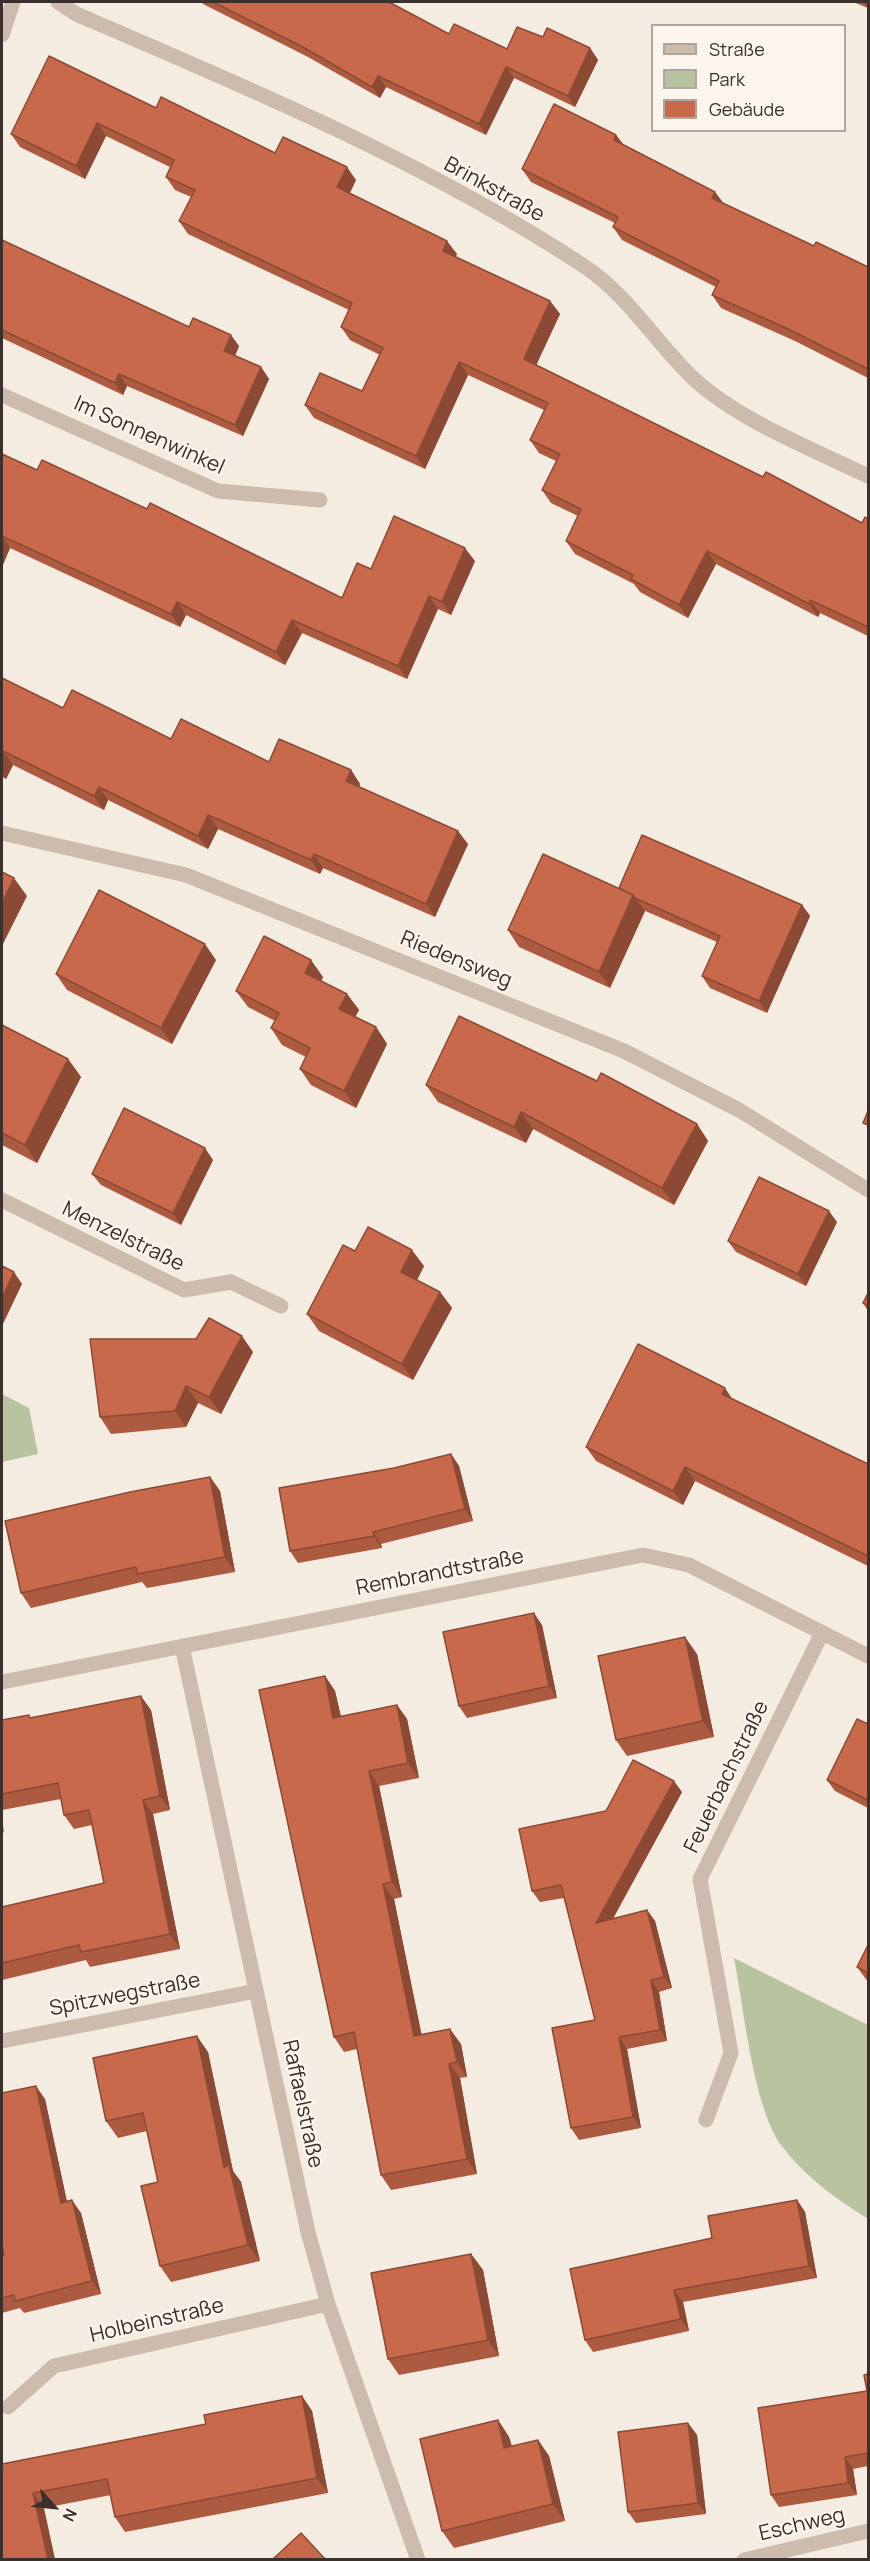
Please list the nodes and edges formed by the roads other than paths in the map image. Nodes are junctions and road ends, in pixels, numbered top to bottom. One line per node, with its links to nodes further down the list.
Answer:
1 (13, 2): 3 (street)
2 (58, 2): 5 (street, Brinkstraße)
3 (2, 35)
4 (2, 395): 6 (street, Im Sonnenwinkel)
5 (868, 476)
6 (320, 500)
7 (2, 833): 8 (street, Riedensweg)
8 (868, 1190)
9 (2, 1200): 10 (street, Menzelstraße)
10 (281, 1306)
11 (822, 1633): 12 (street, Rembrandtstraße); 13 (street, Rembrandtstraße); 17 (street, Feuerbachstraße)
12 (182, 1646): 14 (street, Rembrandtstraße); 15 (street, Raffaelstraße)
13 (868, 1656)
14 (2, 1682)
15 (256, 1991): 16 (street, Spitzwegstraße); 18 (street, Raffaelstraße)
16 (2, 2041)
17 (706, 2120)
18 (328, 2304): 19 (street, Holbeinstraße); 21 (street, Raffaelstraße)
19 (8, 2407)
20 (868, 2531): 22 (street, Eschweg)
21 (418, 2559)
22 (744, 2559)

